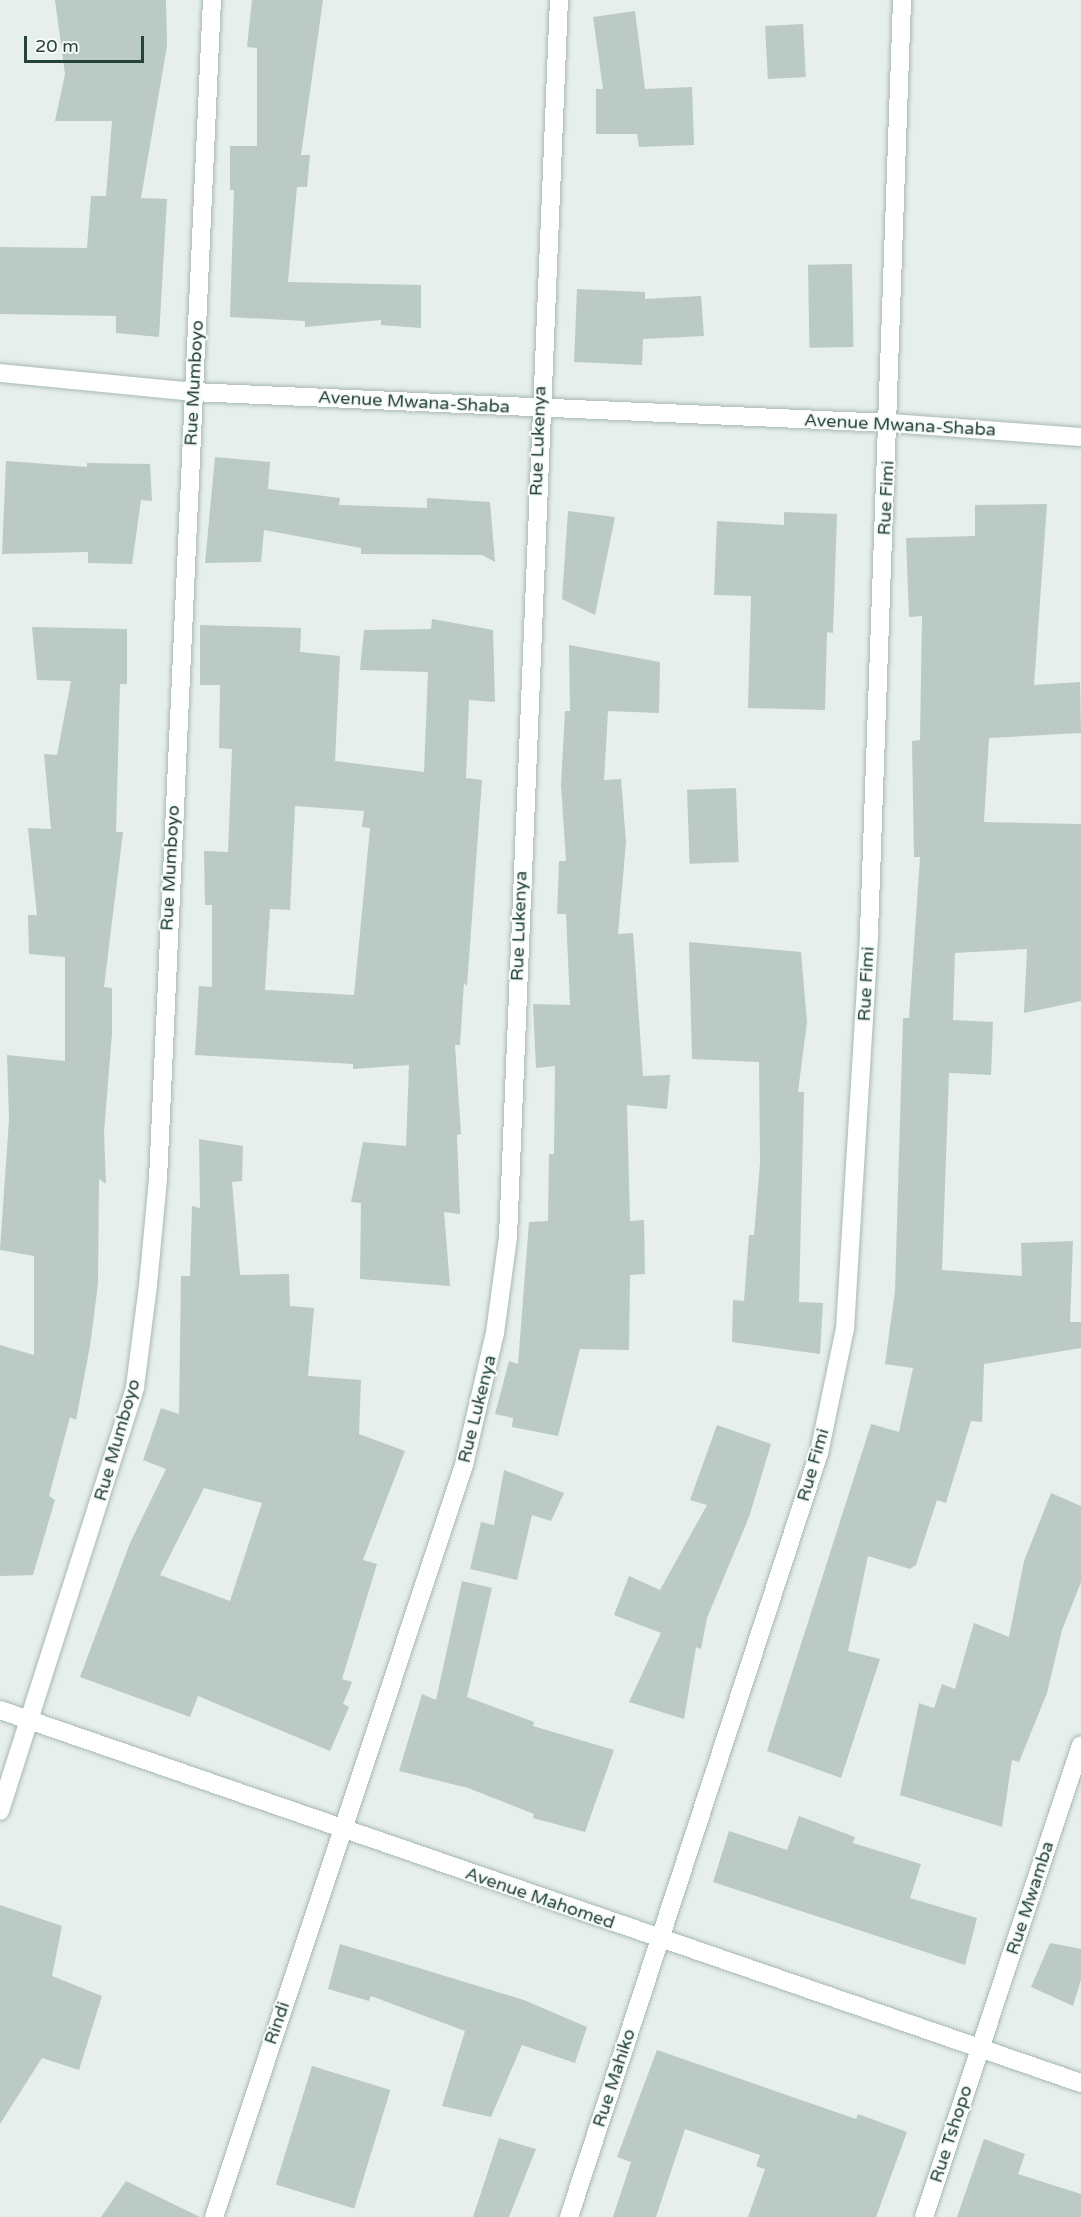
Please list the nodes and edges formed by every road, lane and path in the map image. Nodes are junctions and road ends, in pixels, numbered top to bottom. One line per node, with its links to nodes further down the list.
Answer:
1 (212, 0): 5 (street, Rue Mumboyo)
2 (559, 0): 6 (street, Rue Lukenya)
3 (902, 0): 7 (street, Rue Fimi)
4 (0, 373): 5 (street, Avenue Mwana-Shaba)
5 (193, 392): 6 (street, Avenue Mwana-Shaba); 10 (street, Rue Mumboyo)
6 (539, 408): 7 (street, Avenue Mwana-Shaba); 13 (street, Rue Lukenya)
7 (890, 423): 8 (street, Avenue Mwana-Shaba); 14 (street, Rue Fimi)
8 (1081, 437)
9 (0, 1710): 10 (street, Avenue Mahomed)
10 (30, 1719): 12 (street, Rue Mumboyo); 13 (street, Avenue Mahomed)
11 (1081, 1746): 15 (street, Rue Mwamba)
12 (0, 1811)
13 (345, 1830): 14 (street, Avenue Mahomed); 17 (street, Rindi)
14 (659, 1939): 15 (street, Avenue Mahomed); 18 (street, Rue Mahiko)
15 (979, 2051): 16 (street, Avenue Mahomed); 19 (street, Rue Tshopo)
16 (1081, 2083)
17 (214, 2217)
18 (569, 2217)
19 (924, 2217)

